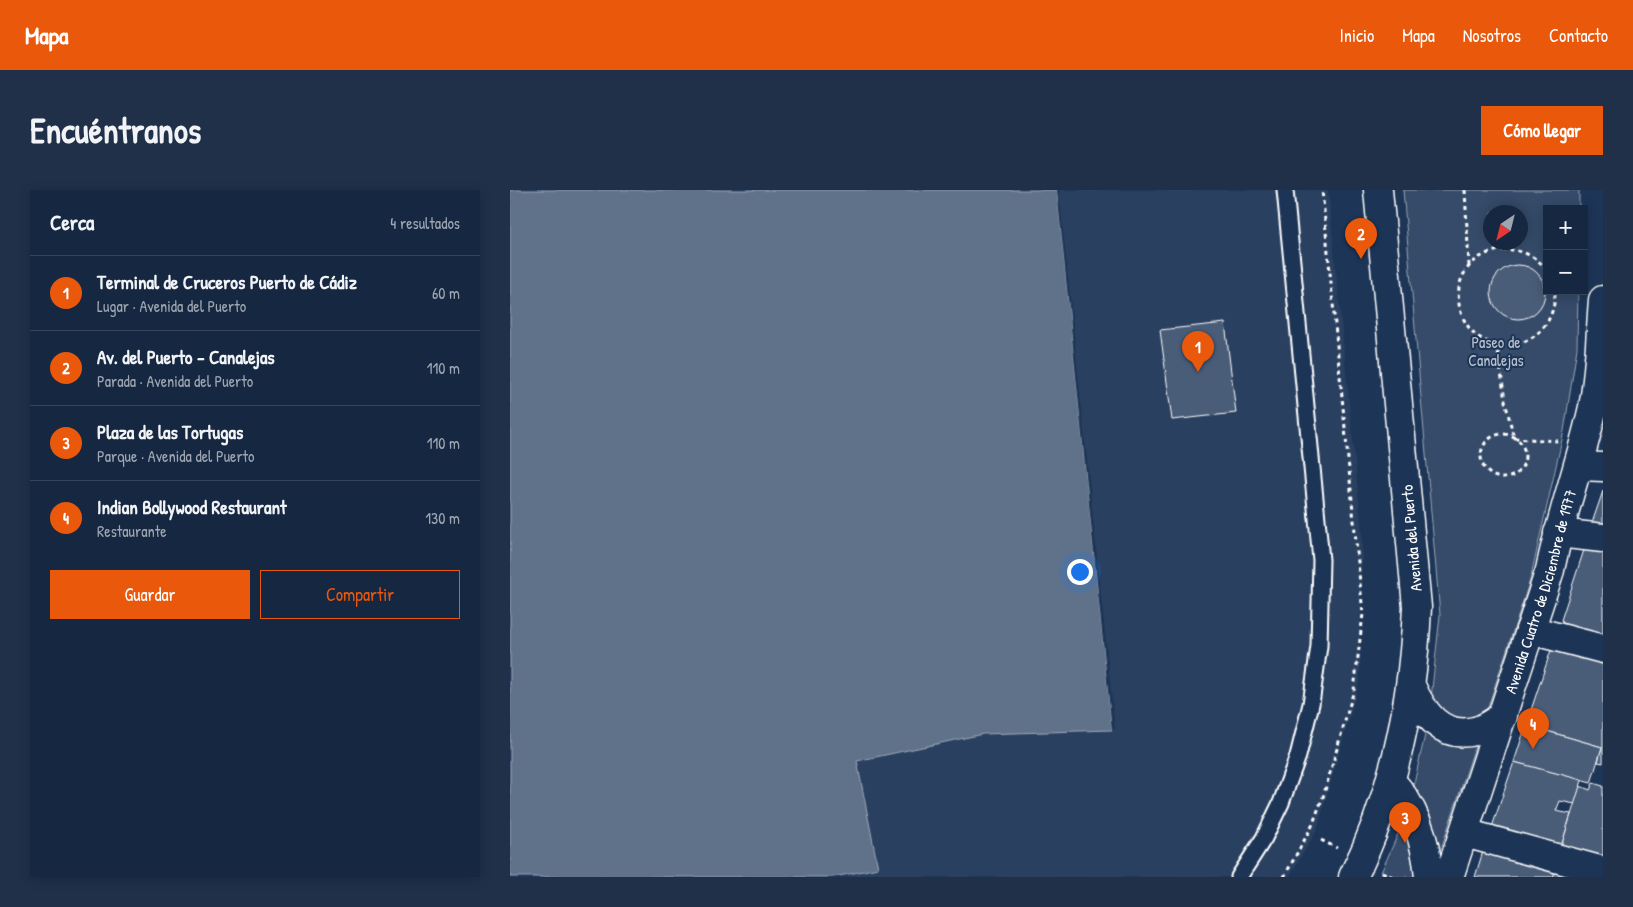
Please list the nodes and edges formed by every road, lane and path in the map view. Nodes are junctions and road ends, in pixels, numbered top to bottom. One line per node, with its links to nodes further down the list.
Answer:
1 (1285, 190): 22 (lane)
2 (1378, 190): 17 (street, Avenida del Puerto)
3 (1465, 190): 5 (path)
4 (1543, 265): 5 (path)
5 (1470, 266): 8 (path)
6 (1555, 295): 8 (path)
7 (1603, 300): 9 (street, Avenida Cuatro de Diciembre de 1977)
8 (1497, 344): 10 (path)
9 (1598, 406): 12 (street, Avenida Cuatro de Diciembre de 1977)
10 (1514, 438): 10 (path); 11 (path)
11 (1562, 442)
12 (1591, 467): 13 (street, Avenida Cuatro de Diciembre de 1977)
13 (1558, 533): 14 (street); 15 (street, Avenida Cuatro de Diciembre de 1977)
14 (1603, 538)
15 (1530, 630): 16 (street); 18 (street, Avenida Cuatro de Diciembre de 1977)
16 (1603, 649)
17 (1411, 686): 18 (street); 19 (street, Avenida del Puerto)
18 (1503, 716): 20 (street, Avenida Cuatro de Diciembre de 1977)
19 (1391, 781): 23 (street, Avenida del Puerto); 24 (street)
20 (1465, 832): 21 (street); 25 (street, Avenida Cuatro de Diciembre de 1977)
21 (1603, 871)
22 (1239, 877)
23 (1353, 877)
24 (1429, 877)
25 (1449, 877)

